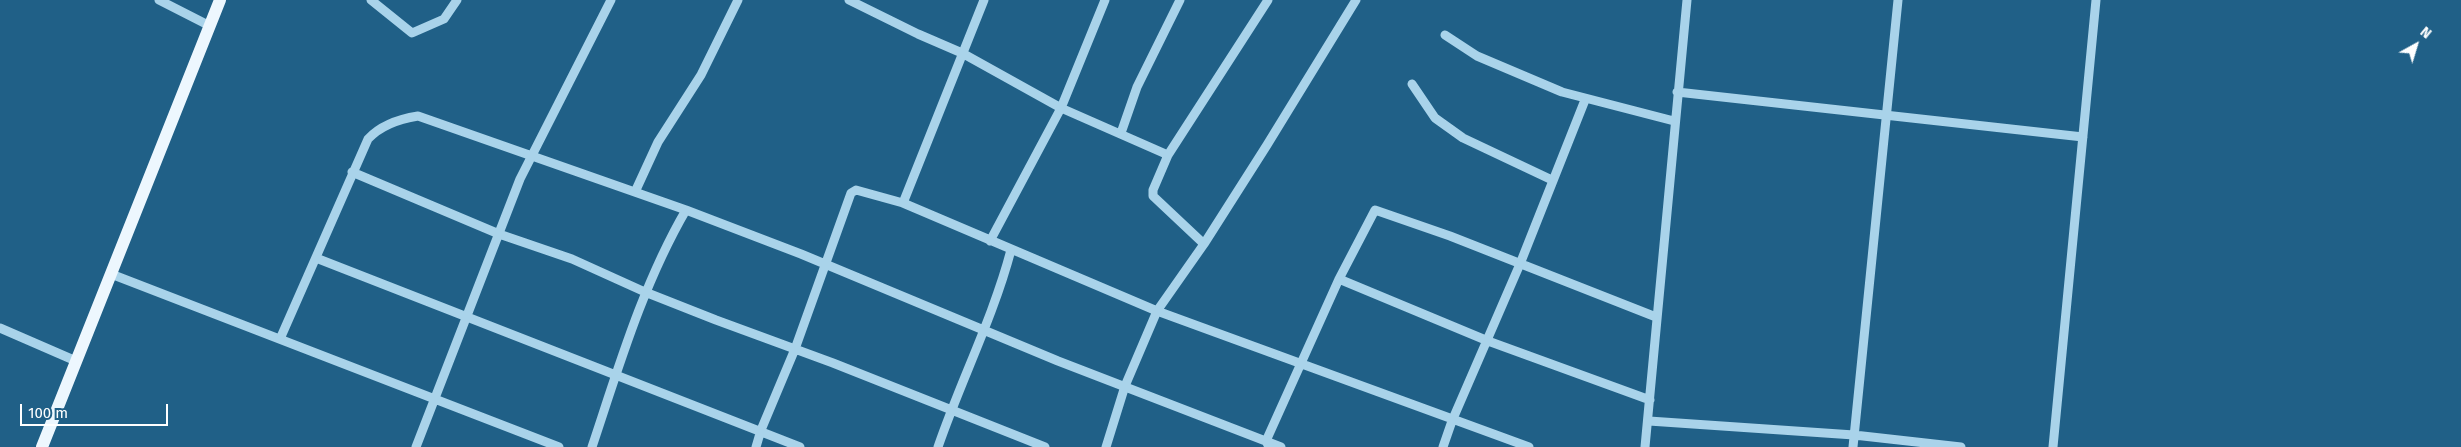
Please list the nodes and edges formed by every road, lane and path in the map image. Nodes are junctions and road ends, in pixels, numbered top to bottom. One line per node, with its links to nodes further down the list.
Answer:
1 (159, 0): 17 (street)
2 (220, 0): 17 (main road)
3 (371, 0): 4 (street)
4 (457, 0)
5 (611, 0): 29 (street)
6 (738, 0): 32 (street)
7 (850, 0): 16 (street)
8 (984, 0): 19 (street)
9 (1105, 0): 23 (street)
10 (1180, 0): 26 (street)
11 (1268, 0): 28 (street)
12 (1356, 0): 37 (street)
13 (1687, 0): 21 (street)
14 (1898, 0): 24 (street)
15 (2096, 0): 27 (street)
16 (861, 2): 19 (street)
17 (210, 26): 42 (main road)
18 (1445, 35): 22 (street)
19 (962, 53): 23 (street); 33 (street)
20 (1412, 84): 31 (street)
21 (1677, 92): 24 (street); 25 (street)
22 (1585, 100): 25 (street); 31 (street)
23 (1061, 108): 26 (street); 36 (street)
24 (1886, 115): 27 (street); 63 (street)
25 (1674, 121): 47 (street)
26 (1121, 133): 28 (street)
27 (2083, 136): 80 (street)
28 (1168, 155): 37 (street)
29 (532, 156): 30 (street); 32 (street); 35 (street)
30 (352, 172): 35 (street); 39 (street)
31 (1552, 180): 41 (street)
32 (635, 192): 34 (street)
33 (903, 203): 36 (street); 40 (street)
34 (686, 210): 40 (street); 44 (street)
35 (499, 234): 44 (street); 46 (street)
36 (990, 241): 38 (street)
37 (1204, 244): 45 (street)
38 (1011, 250): 45 (street); 49 (street)
39 (316, 258): 46 (street); 50 (street)
40 (825, 263): 49 (street); 52 (street)
41 (1520, 264): 43 (street); 47 (street); 51 (street)
42 (111, 274): 50 (street); 53 (main road)
43 (1338, 279): 51 (street); 54 (street)
44 (645, 292): 52 (street); 55 (street)
45 (1158, 311): 54 (street); 56 (street)
46 (468, 316): 55 (street); 57 (street)
47 (1656, 317): 58 (street)
48 (0, 328): 53 (street)
49 (983, 330): 56 (street); 59 (street)
50 (280, 339): 57 (street)
51 (1488, 341): 58 (street); 60 (street)
52 (795, 348): 59 (street); 62 (street)
53 (76, 361): 65 (main road)
54 (1301, 365): 60 (street); 64 (street)
55 (616, 374): 62 (street); 68 (street)
56 (1125, 386): 64 (street); 73 (street)
57 (436, 399): 66 (street); 67 (street)
58 (1650, 400): 61 (street)
59 (951, 409): 71 (street); 72 (street)
60 (1452, 421): 75 (street); 76 (street)
61 (1649, 421): 63 (street); 77 (street)
62 (761, 430): 69 (street); 70 (street)
63 (1854, 435): 78 (street); 79 (street)
64 (1268, 444): 74 (street)
65 (42, 447)
66 (416, 447)
67 (559, 447)
68 (592, 447)
69 (756, 447)
70 (800, 447)
71 (938, 447)
72 (1046, 447)
73 (1106, 447)
74 (1281, 447)
75 (1443, 447)
76 (1528, 447)
77 (1645, 447)
78 (1853, 447)
79 (1961, 447)
80 (2053, 447)

